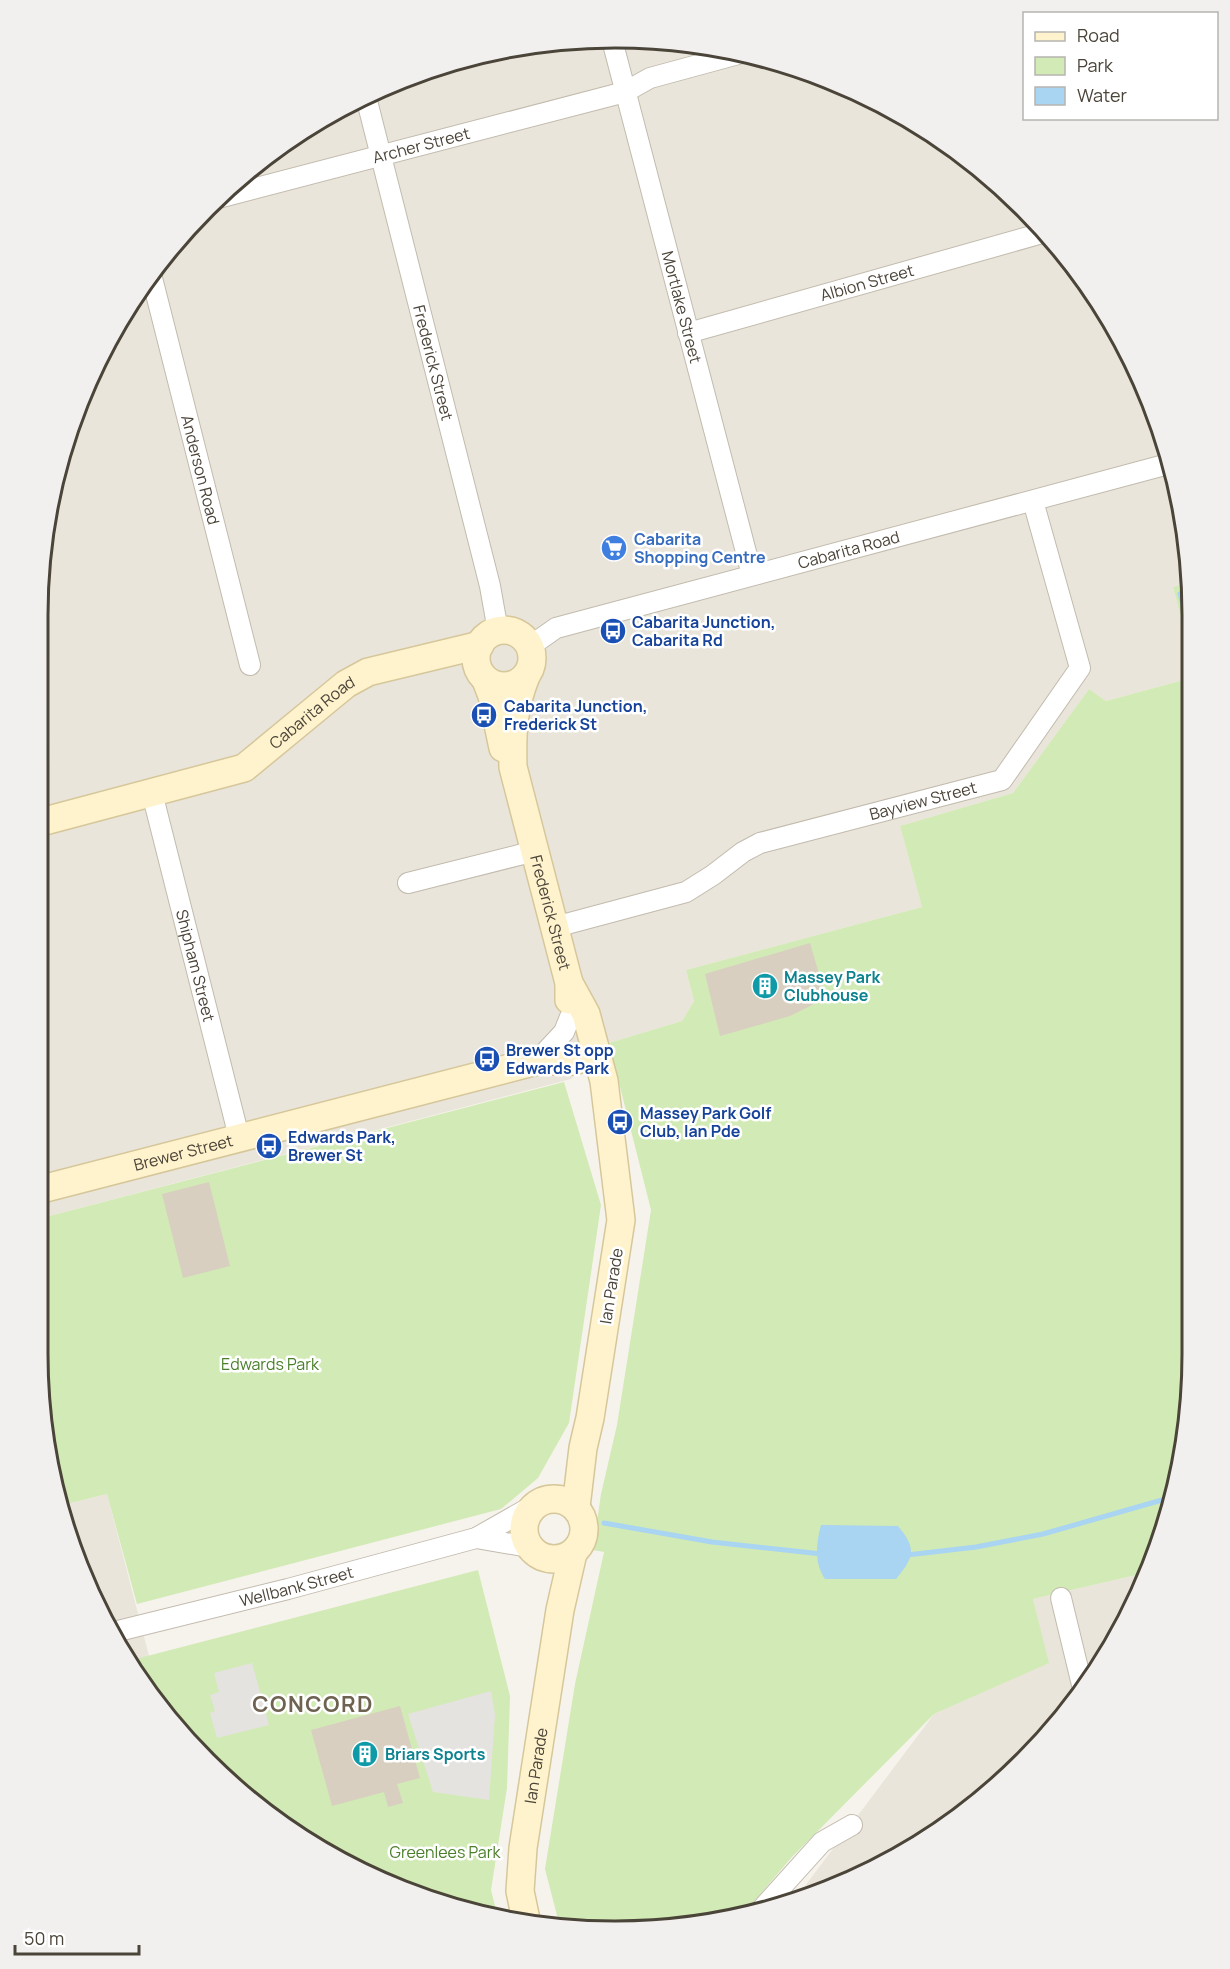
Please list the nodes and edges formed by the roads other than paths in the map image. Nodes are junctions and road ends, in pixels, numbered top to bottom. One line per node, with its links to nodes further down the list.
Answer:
1 (614, 48): 3 (street, Mortlake Street)
2 (722, 58): 3 (street, Archer Street)
3 (625, 93): 5 (street, Archer Street); 9 (street, Mortlake Street)
4 (368, 104): 5 (street, Frederick Street)
5 (382, 156): 6 (street, Archer Street); 13 (street, Frederick Street)
6 (236, 193)
7 (1035, 235): 9 (street, Albion Street)
8 (154, 286): 15 (street, Anderson Road)
9 (688, 333): 12 (street, Mortlake Street)
10 (1162, 466): 11 (street, Cabarita Road)
11 (1033, 501): 12 (street, Cabarita Road); 23 (street, Bayview Street)
12 (752, 575): 14 (street, Cabarita Road)
13 (489, 638): 14 (main road); 17 (main road); 19 (main road, Cabarita Road)
14 (530, 647): 16 (main road)
15 (250, 665)
16 (526, 676): 17 (main road); 18 (main road, Frederick Street)
17 (486, 680): 18 (main road, Frederick Street)
18 (513, 767): 21 (main road, Frederick Street)
19 (152, 794): 20 (main road, Cabarita Road); 28 (street, Shipham Street)
20 (48, 820)
21 (535, 851): 22 (street); 23 (main road, Frederick Street)
22 (408, 883)
23 (555, 927): 24 (main road, Frederick Street)
24 (569, 983): 25 (main road, Ian Parade)
25 (580, 1023): 26 (main road); 27 (street); 29 (main road, Ian Parade)
26 (580, 1059): 27 (main road, Brewer Street); 29 (main road, Ian Parade)
27 (537, 1061): 28 (main road, Brewer Street)
28 (239, 1137): 30 (main road, Brewer Street)
29 (612, 1159): 31 (main road, Ian Parade)
30 (48, 1188)
31 (583, 1448): 32 (main road, Ian Parade); 33 (main road, Ian Parade)
32 (540, 1502): 33 (main road); 34 (street, Wellbank Street); 35 (main road)
33 (576, 1507): 36 (main road)
34 (476, 1538): 35 (street, Wellbank Street); 39 (street, Wellbank Street)
35 (537, 1552): 36 (main road); 38 (main road, Ian Parade)
36 (573, 1553): 38 (main road, Ian Parade)
37 (1061, 1598): 40 (street)
38 (560, 1610): 43 (main road, Ian Parade)
39 (120, 1631)
40 (1080, 1677)
41 (852, 1825): 42 (street)
42 (770, 1899)
43 (525, 1913)

